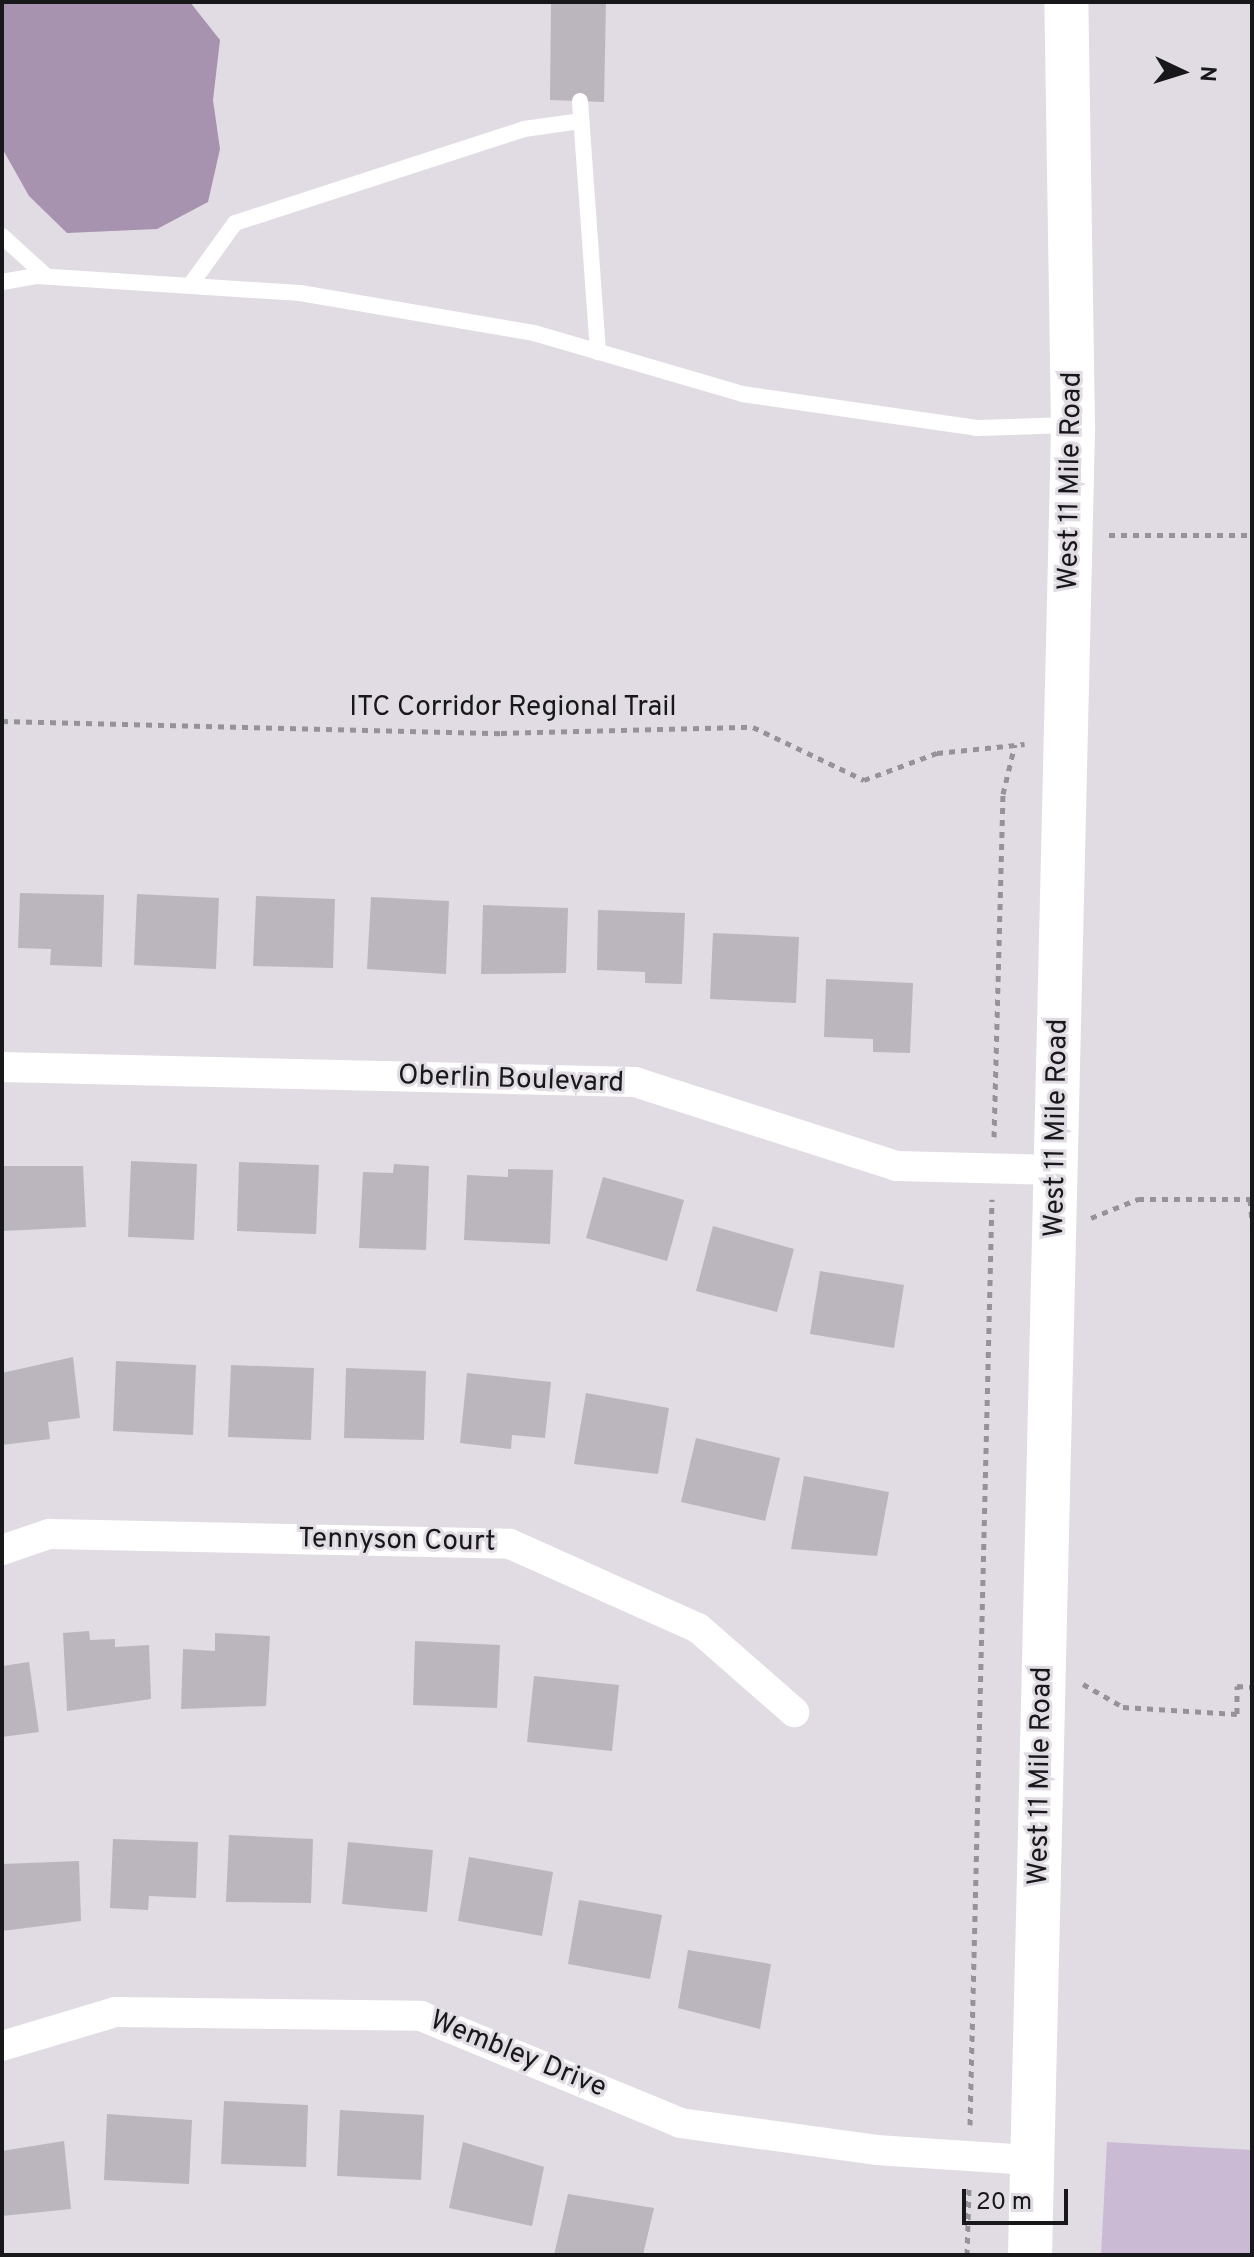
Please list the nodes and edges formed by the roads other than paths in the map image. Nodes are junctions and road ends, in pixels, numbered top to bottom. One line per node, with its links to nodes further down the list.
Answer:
1 (1066, 2): 9 (street, West 11 Mile Road)
2 (580, 101): 3 (lane)
3 (581, 121): 7 (lane); 8 (lane)
4 (2, 236): 5 (lane)
5 (46, 276): 6 (lane); 7 (lane)
6 (2, 282)
7 (191, 284): 8 (lane)
8 (598, 352): 9 (lane)
9 (1073, 425): 11 (street, West 11 Mile Road)
10 (2, 1067): 11 (street, Oberlin Boulevard)
11 (1056, 1170): 15 (street, West 11 Mile Road)
12 (2, 1550): 13 (street, Tennyson Court)
13 (794, 1712)
14 (2, 2046): 15 (street, Wembley Drive)
15 (1032, 2160): 16 (street, West 11 Mile Road)
16 (1030, 2255)

